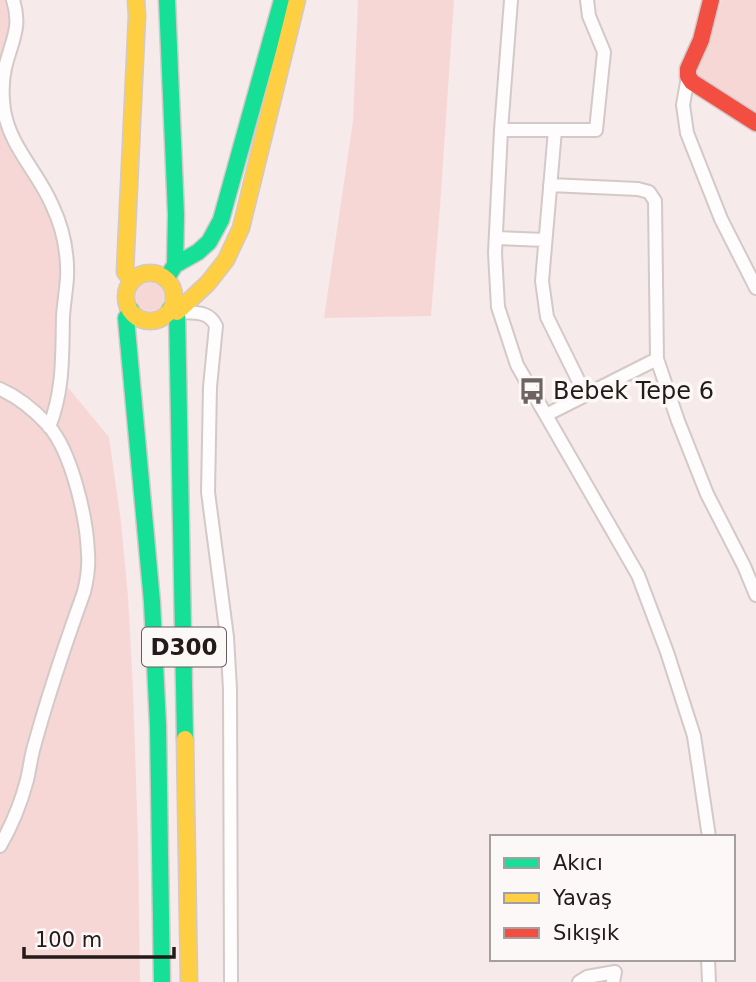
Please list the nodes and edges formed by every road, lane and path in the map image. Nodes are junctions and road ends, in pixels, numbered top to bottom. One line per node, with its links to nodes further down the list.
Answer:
1 (13, 0): 9 (street)
2 (136, 0): 18 (main road)
3 (167, 0): 17 (main road)
4 (282, 0): 17 (main road)
5 (297, 0): 20 (main road)
6 (511, 0): 12 (street)
7 (587, 0): 13 (street)
8 (711, 0): 10 (main road)
9 (3, 62): 26 (street)
10 (688, 76): 11 (main road); 19 (street)
11 (756, 122)
12 (501, 130): 13 (street); 15 (street)
13 (555, 130): 14 (street)
14 (550, 185): 16 (street); 22 (street)
15 (496, 238): 16 (street); 25 (street)
16 (545, 240): 24 (street)
17 (170, 272): 18 (main road); 20 (main road)
18 (129, 277): 21 (main road)
19 (755, 284)
20 (174, 311): 21 (main road); 32 (main road, D300); 33 (street)
21 (129, 314): 31 (main road, D300)
22 (657, 359): 24 (street); 27 (street)
23 (0, 389): 26 (street)
24 (585, 394): 25 (street)
25 (546, 415): 28 (street)
26 (49, 427): 29 (street)
27 (756, 595)
28 (709, 835)
29 (0, 846)
30 (708, 961): 36 (street)
31 (162, 982)
32 (189, 982)
33 (230, 982)
34 (579, 982): 35 (street)
35 (613, 982)
36 (709, 982)

